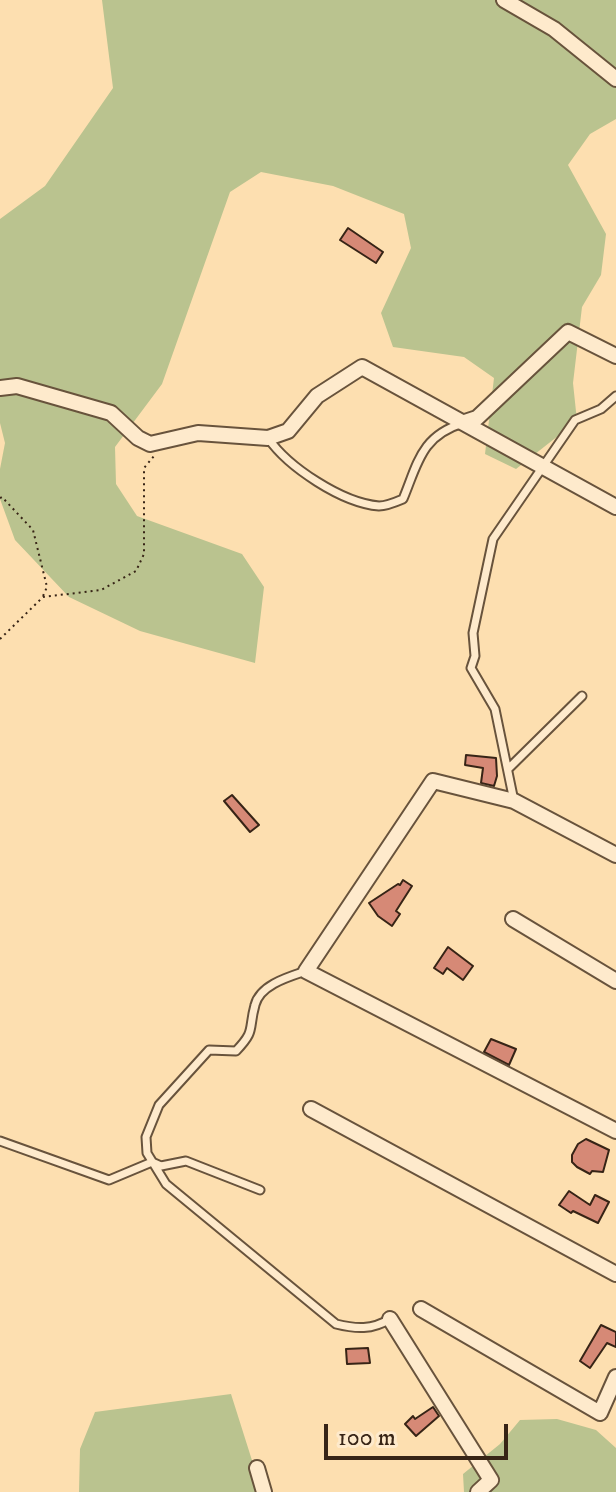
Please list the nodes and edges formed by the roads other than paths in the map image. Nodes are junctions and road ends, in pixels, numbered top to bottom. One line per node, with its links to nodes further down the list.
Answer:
1 (504, 0): 2 (street)
2 (616, 79)
3 (616, 336): 4 (street)
4 (613, 354): 7 (street)
5 (0, 388): 8 (street)
6 (616, 396): 9 (lane)
7 (465, 422): 8 (street); 8 (lane); 9 (street)
8 (268, 438)
9 (543, 467): 10 (street); 12 (lane)
10 (616, 507)
11 (582, 696): 12 (lane)
12 (508, 769): 13 (lane)
13 (514, 801): 14 (street); 16 (street)
14 (616, 855)
15 (513, 919): 17 (street)
16 (306, 971): 19 (street); 21 (lane)
17 (616, 981)
18 (311, 1109): 23 (street)
19 (616, 1131)
20 (0, 1141): 21 (lane)
21 (152, 1162): 22 (lane); 25 (lane)
22 (260, 1190)
23 (616, 1274)
24 (421, 1309): 26 (street)
25 (390, 1319): 29 (street)
26 (616, 1377)
27 (257, 1468): 28 (street)
28 (264, 1492)
29 (478, 1492)

